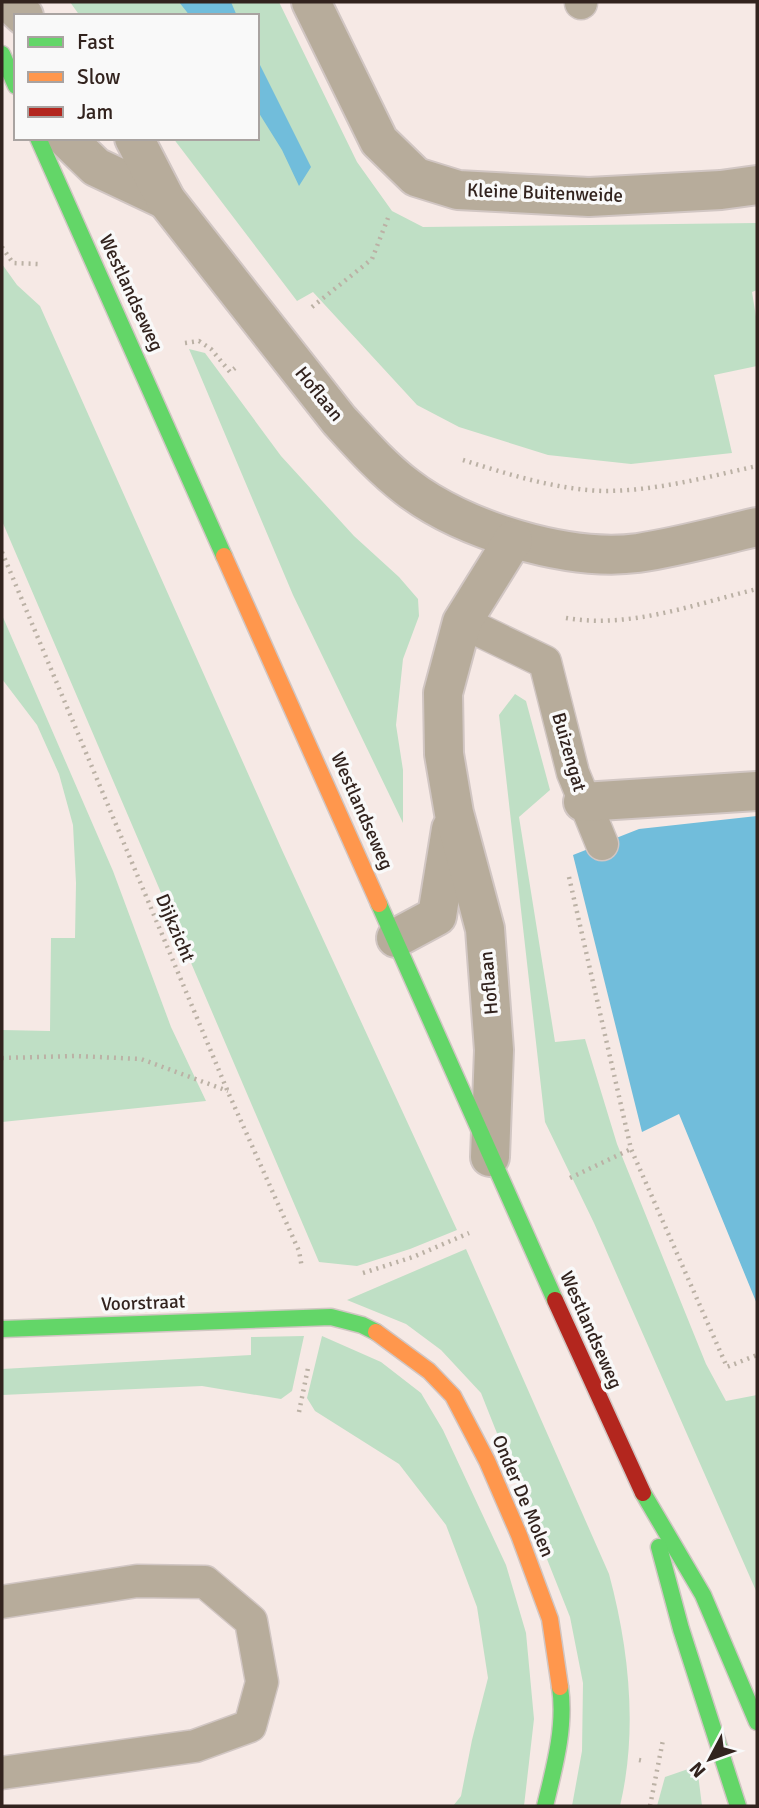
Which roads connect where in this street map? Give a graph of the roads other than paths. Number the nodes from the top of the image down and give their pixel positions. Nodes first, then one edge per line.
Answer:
1 (9, 2) edge
2 (311, 2) edge
3 (22, 14) edge
4 (2, 54) edge
5 (14, 81) edge
6 (39, 140) edge
7 (68, 140) edge
8 (135, 140) edge
9 (757, 185) edge
10 (166, 200) junction
11 (757, 527) edge
12 (513, 540) junction
13 (462, 622) junction
14 (757, 790) edge
15 (583, 802) junction
16 (454, 813) junction
17 (602, 844) dead end
18 (396, 938) junction
19 (490, 1157) junction
20 (285, 1318) joint
21 (2, 1329) edge
22 (646, 1502) junction
23 (2, 1602) edge
24 (757, 1722) edge
25 (2, 1773) edge
26 (545, 1806) edge
27 (737, 1806) edge

1 - 3 street
2 - 9 street, Kleine Buitenweide
4 - 5 main road
6 - 18 main road, Westlandseweg
7 - 10 street, Hoflaan
8 - 10 street, Hoflaan
10 - 12 street, Hoflaan
11 - 12 street, Hoflaan
12 - 13 street, Hoflaan
13 - 15 lane, Buizengat
13 - 16 street, Hoflaan
14 - 15 street, Buizengat
15 - 17 lane
16 - 18 street, Hoflaan
16 - 19 street, Hoflaan
18 - 19 main road, Westlandseweg
19 - 22 main road, Westlandseweg
20 - 21 main road, Voorstraat
20 - 26 main road, Onder De Molen
22 - 24 main road, Westlandseweg
22 - 27 main road, Westlandseweg
23 - 25 lane

